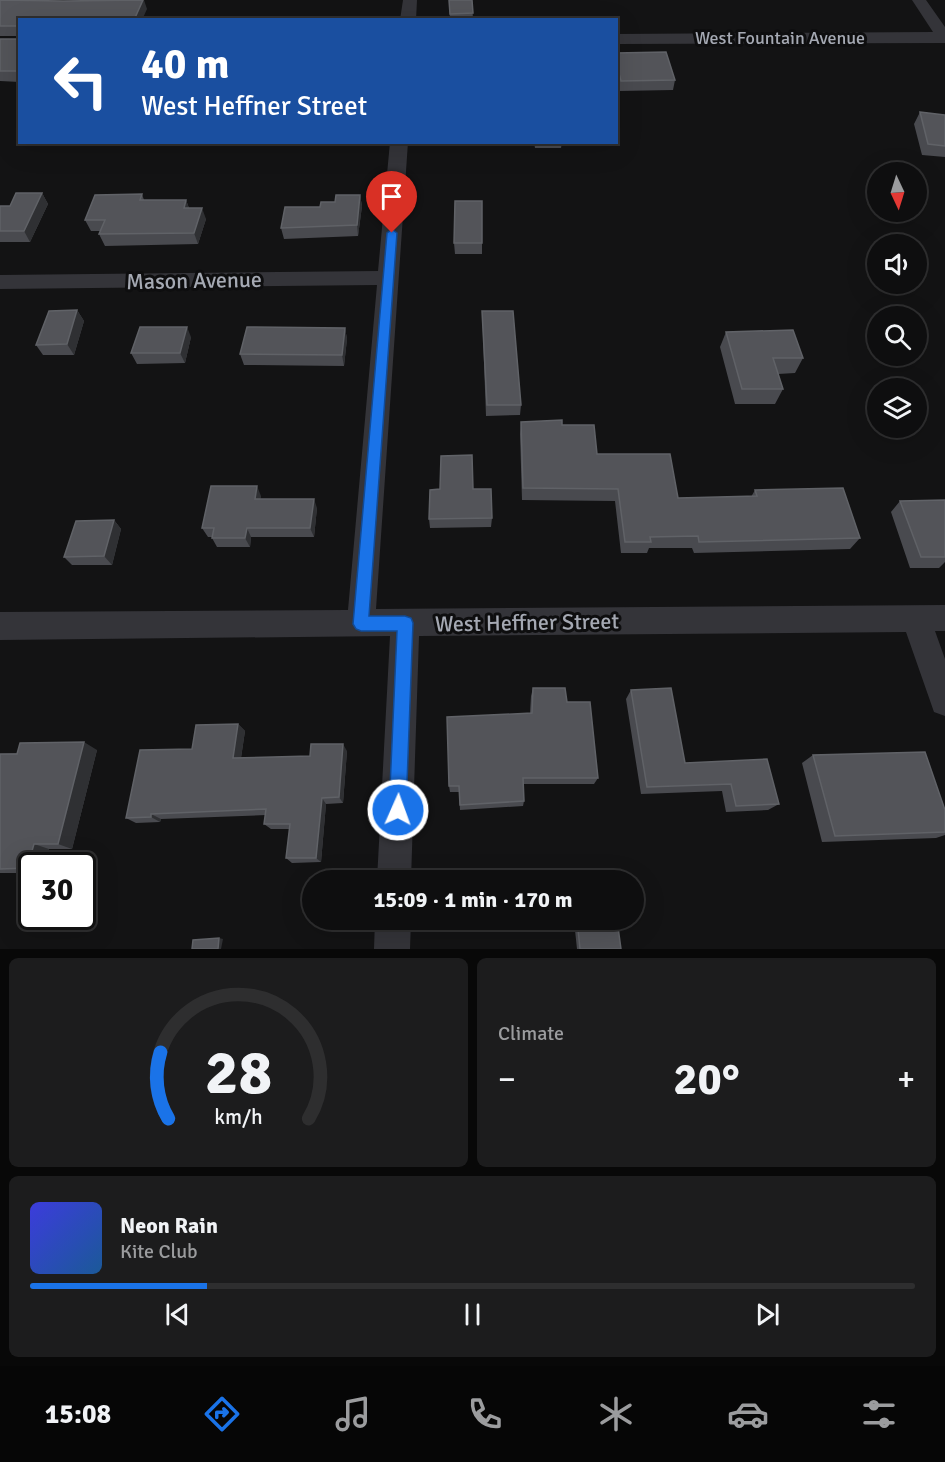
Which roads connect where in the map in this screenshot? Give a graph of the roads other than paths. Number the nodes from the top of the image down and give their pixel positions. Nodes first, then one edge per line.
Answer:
1 (410, 0) edge
2 (919, 0) edge
3 (408, 18) edge
4 (944, 37) edge
5 (618, 39) edge
6 (399, 144) edge
7 (389, 278) junction
8 (0, 282) edge
9 (916, 618) junction
10 (945, 618) edge
11 (405, 623) junction
12 (361, 624) junction
13 (0, 626) edge
14 (945, 701) edge
15 (394, 870) edge
16 (393, 930) edge
17 (392, 949) edge

1 - 3 street
2 - 4 street
4 - 5 street, West Fountain Avenue
6 - 7 street
7 - 8 street, Mason Avenue
7 - 12 street
9 - 10 street, West Heffner Street
9 - 11 street, West Heffner Street
9 - 14 street
11 - 12 street, West Heffner Street
11 - 15 street
12 - 13 street, West Heffner Street
16 - 17 street

